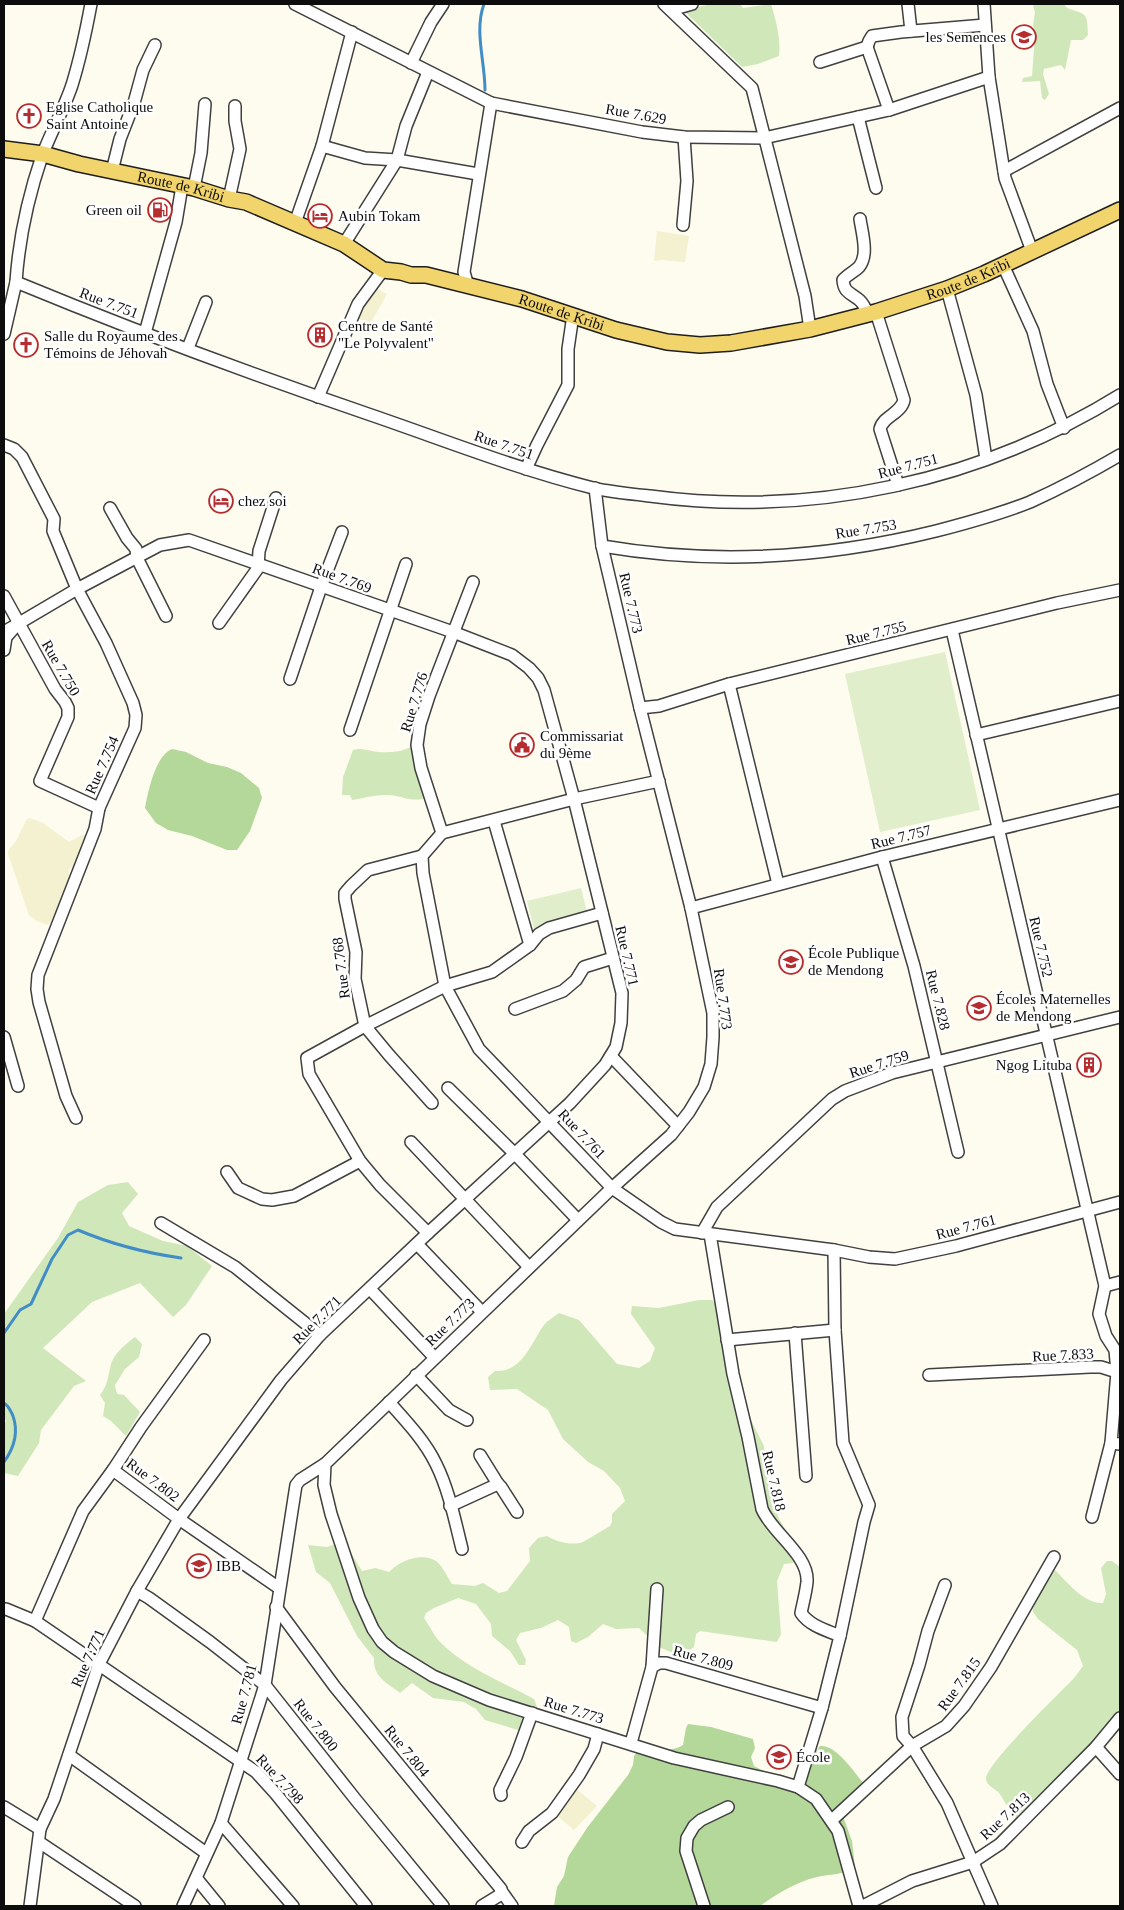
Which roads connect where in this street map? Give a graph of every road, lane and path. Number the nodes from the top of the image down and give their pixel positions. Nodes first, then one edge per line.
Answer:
1 (90, 4) edge
2 (295, 4) edge
3 (443, 4) edge
4 (692, 4) edge
5 (908, 4) edge
6 (984, 4) edge
7 (668, 7) edge
8 (985, 25) junction
9 (911, 31) junction
10 (352, 32) junction
11 (155, 45) dead end
12 (867, 47) junction
13 (820, 62) dead end
14 (411, 63) junction
15 (428, 72) junction
16 (989, 77) junction
17 (491, 102) junction
18 (205, 104) dead end
19 (236, 106) dead end
20 (1120, 108) edge
21 (889, 110) junction
22 (858, 117) junction
23 (684, 137) junction
24 (764, 138) junction
25 (322, 146) junction
26 (4, 149) edge
27 (43, 154) junction
28 (397, 160) junction
29 (112, 171) junction
30 (1004, 171) junction
31 (478, 174) junction
32 (188, 187) junction
33 (876, 188) dead end
34 (229, 199) junction
35 (1120, 210) edge
36 (860, 219) dead end
37 (294, 222) junction
38 (683, 226) dead end
39 (344, 244) junction
40 (1032, 251) junction
41 (1003, 265) junction
42 (383, 270) junction
43 (16, 282) junction
44 (468, 286) junction
45 (947, 288) junction
46 (206, 302) dead end
47 (872, 313) junction
48 (573, 315) junction
49 (810, 329) junction
50 (4, 334) edge
51 (145, 334) junction
52 (188, 348) junction
53 (1120, 395) edge
54 (318, 397) junction
55 (1064, 428) junction
56 (4, 444) edge
57 (1120, 455) edge
58 (986, 459) junction
59 (526, 469) junction
60 (898, 485) junction
61 (595, 488) junction
62 (276, 498) dead end
63 (110, 508) dead end
64 (342, 532) dead end
65 (602, 546) junction
66 (137, 558) junction
67 (257, 563) junction
68 (406, 564) dead end
69 (473, 582) dead end
70 (321, 586) junction
71 (77, 589) junction
72 (1120, 590) edge
73 (4, 596) edge
74 (390, 611) junction
75 (166, 616) dead end
76 (19, 624) junction
77 (219, 624) dead end
78 (952, 630) junction
79 (4, 632) edge
80 (453, 632) junction
81 (4, 650) edge
82 (290, 678) dead end
83 (729, 684) junction
84 (1120, 701) edge
85 (640, 708) junction
86 (350, 730) dead end
87 (976, 735) junction
88 (659, 781) junction
89 (574, 800) junction
90 (1120, 800) edge
91 (99, 808) junction
92 (494, 821) junction
93 (998, 830) junction
94 (442, 833) junction
95 (422, 856) junction
96 (882, 857) junction
97 (778, 884) junction
98 (691, 908) junction
99 (602, 914) junction
100 (530, 945) junction
101 (613, 958) junction
102 (445, 986) junction
103 (515, 1009) dead end
104 (1120, 1017) edge
105 (365, 1026) junction
106 (1046, 1036) junction
107 (4, 1037) edge
108 (611, 1056) junction
109 (938, 1063) junction
110 (18, 1086) dead end
111 (448, 1088) dead end
112 (432, 1103) dead end
113 (76, 1118) dead end
114 (550, 1121) junction
115 (678, 1126) junction
116 (411, 1142) dead end
117 (958, 1152) dead end
118 (515, 1154) junction
119 (360, 1161) junction
120 (227, 1172) dead end
121 (612, 1188) junction
122 (464, 1200) junction
123 (1120, 1202) edge
124 (1087, 1210) junction
125 (578, 1220) junction
126 (161, 1223) dead end
127 (428, 1233) junction
128 (706, 1234) junction
129 (416, 1244) junction
130 (834, 1250) junction
131 (529, 1267) junction
132 (1120, 1282) edge
133 (1104, 1286) junction
134 (370, 1289) junction
135 (482, 1312) junction
136 (835, 1330) junction
137 (795, 1334) junction
138 (320, 1335) junction
139 (204, 1340) dead end
140 (727, 1340) junction
141 (434, 1357) junction
142 (1117, 1372) junction
143 (416, 1375) junction
144 (930, 1376) dead end
145 (389, 1402) junction
146 (467, 1420) dead end
147 (1116, 1444) edge
148 (480, 1455) dead end
149 (324, 1464) junction
150 (113, 1470) junction
151 (806, 1476) dead end
152 (498, 1484) junction
153 (450, 1506) junction
154 (517, 1512) dead end
155 (1092, 1517) dead end
156 (179, 1519) junction
157 (462, 1549) dead end
158 (1054, 1556) dead end
159 (945, 1585) dead end
160 (279, 1588) junction
161 (657, 1589) dead end
162 (138, 1591) junction
163 (276, 1607) junction
164 (6, 1609) dead end
165 (35, 1621) junction
166 (840, 1636) junction
167 (99, 1664) junction
168 (652, 1667) junction
169 (265, 1685) junction
170 (822, 1708) junction
171 (532, 1713) junction
172 (1120, 1718) edge
173 (598, 1734) junction
174 (631, 1743) junction
175 (912, 1746) junction
176 (1096, 1747) junction
177 (69, 1755) junction
178 (241, 1760) junction
179 (1120, 1774) edge
180 (798, 1787) junction
181 (500, 1795) dead end
182 (4, 1807) edge
183 (728, 1807) dead end
184 (832, 1820) junction
185 (221, 1823) junction
186 (40, 1829) junction
187 (39, 1842) junction
188 (522, 1842) dead end
189 (206, 1853) junction
190 (973, 1862) junction
191 (196, 1879) junction
192 (502, 1892) junction
193 (30, 1906) edge
194 (135, 1906) edge
195 (183, 1906) edge
196 (218, 1906) edge
197 (292, 1906) edge
198 (366, 1906) edge
199 (443, 1906) edge
200 (482, 1906) edge
201 (512, 1906) edge
202 (704, 1906) edge
203 (861, 1906) edge
204 (992, 1906) edge

1 - 27 street
2 - 10 street, Rue 7.629
3 - 14 street
4 - 7 street
5 - 9 street
6 - 8 street
7 - 24 street
8 - 9 street
8 - 16 street
9 - 12 street
10 - 14 street, Rue 7.629
10 - 25 street
11 - 29 street
12 - 13 street
12 - 21 street
14 - 15 street, Rue 7.629
15 - 17 street, Rue 7.629
15 - 28 street
16 - 21 street, Rue 7.629
16 - 30 street
17 - 23 street, Rue 7.629
17 - 31 street
18 - 32 street
19 - 34 street
20 - 30 street
21 - 22 street, Rue 7.629
22 - 24 street, Rue 7.629
22 - 33 street
23 - 24 street, Rue 7.629
23 - 38 street
24 - 49 street
25 - 28 street
25 - 37 street
26 - 27 main road, Route de Kribi
27 - 29 main road, Route de Kribi
27 - 43 street
28 - 31 street
28 - 39 street
29 - 32 main road, Route de Kribi
30 - 40 street
31 - 44 street
32 - 34 main road, Route de Kribi
32 - 51 street
34 - 37 main road, Route de Kribi
35 - 40 main road, Route de Kribi
36 - 47 street
37 - 39 main road, Route de Kribi
39 - 42 main road, Route de Kribi
40 - 41 main road, Route de Kribi
41 - 45 main road, Route de Kribi
41 - 55 street
42 - 44 main road, Route de Kribi
42 - 54 street
43 - 50 street
43 - 51 street, Rue 7.751
44 - 48 main road, Route de Kribi
45 - 47 main road, Route de Kribi
45 - 58 street
46 - 52 street
47 - 49 main road, Route de Kribi
47 - 60 street
48 - 49 main road, Route de Kribi
48 - 59 street
51 - 52 street, Rue 7.751
52 - 54 street, Rue 7.751
53 - 55 street, Rue 7.751
54 - 59 street, Rue 7.751
55 - 58 street, Rue 7.751
56 - 71 street, Rue 7.754
57 - 65 street, Rue 7.753
58 - 60 street, Rue 7.751
59 - 61 street, Rue 7.751
60 - 61 street, Rue 7.751
61 - 65 street, Rue 7.773
62 - 67 street
63 - 66 street
64 - 70 street
65 - 85 street, Rue 7.773
66 - 67 street, Rue 7.769
66 - 71 street, Rue 7.769
66 - 75 street
67 - 70 street, Rue 7.769
67 - 77 street
68 - 74 street
69 - 80 street, Rue 7.776
70 - 74 street, Rue 7.769
70 - 82 street
71 - 76 street, Rue 7.769
71 - 91 street, Rue 7.754
72 - 78 street, Rue 7.755
73 - 76 street, Rue 7.750
74 - 80 street, Rue 7.769
74 - 86 street
76 - 79 street, Rue 7.769
76 - 81 street
76 - 91 street, Rue 7.750
78 - 83 street, Rue 7.755
78 - 87 street, Rue 7.752
80 - 89 street, Rue 7.769
80 - 94 street, Rue 7.776
83 - 85 street, Rue 7.755
83 - 97 street
84 - 87 street
85 - 88 street, Rue 7.773
87 - 93 street, Rue 7.752
88 - 89 street
88 - 98 street, Rue 7.773
89 - 92 street
89 - 99 street, Rue 7.771
90 - 93 street, Rue 7.757
91 - 113 street, Rue 7.754
92 - 94 street
92 - 100 street
93 - 96 street, Rue 7.757
93 - 106 street, Rue 7.752
94 - 95 street
95 - 102 street, Rue 7.761
95 - 105 street, Rue 7.768
96 - 97 street, Rue 7.757
96 - 109 street, Rue 7.828
97 - 98 street, Rue 7.757
98 - 115 street, Rue 7.773
99 - 100 street
99 - 101 street, Rue 7.771
100 - 102 street
101 - 103 street
101 - 108 street, Rue 7.771
102 - 105 street
102 - 114 street, Rue 7.761
104 - 106 street, Rue 7.759
105 - 112 street, Rue 7.768
105 - 119 street
106 - 109 street, Rue 7.759
106 - 124 street, Rue 7.752
107 - 110 street
108 - 114 street, Rue 7.771
108 - 115 street
109 - 117 street, Rue 7.828
109 - 128 street, Rue 7.759
111 - 118 street
114 - 118 street, Rue 7.771
114 - 121 street, Rue 7.761
115 - 121 street, Rue 7.773
116 - 122 street
118 - 122 street, Rue 7.771
118 - 125 street
119 - 120 street
119 - 127 street
121 - 125 street, Rue 7.773
121 - 128 street, Rue 7.761
122 - 127 street, Rue 7.771
122 - 131 street
123 - 124 street, Rue 7.761
124 - 130 street, Rue 7.761
124 - 133 street, Rue 7.752
125 - 131 street, Rue 7.773
126 - 138 street
127 - 129 street, Rue 7.771
128 - 130 street, Rue 7.761
128 - 140 street, Rue 7.818
129 - 134 street, Rue 7.771
129 - 135 street
130 - 136 street
131 - 135 street, Rue 7.773
132 - 133 street
133 - 142 street
134 - 138 street, Rue 7.771
134 - 141 street
135 - 141 street, Rue 7.773
136 - 137 street
136 - 166 street
137 - 140 street
137 - 151 street
138 - 156 street, Rue 7.771
139 - 150 street, Rue 7.802
140 - 166 street, Rue 7.818
141 - 143 street, Rue 7.773
142 - 144 street, Rue 7.833
142 - 147 street
143 - 145 street, Rue 7.773
143 - 146 street
145 - 149 street, Rue 7.773
145 - 153 street
147 - 155 street
148 - 152 street
149 - 160 street, Rue 7.781
149 - 171 street, Rue 7.773
150 - 156 street, Rue 7.802
150 - 165 street
152 - 153 street
152 - 154 street
153 - 157 street
156 - 160 street, Rue 7.802
156 - 162 street, Rue 7.771
158 - 175 street, Rue 7.815
159 - 175 street
160 - 163 street, Rue 7.781
161 - 168 street
162 - 167 street, Rue 7.771
162 - 169 street, Rue 7.800
163 - 169 street, Rue 7.781
163 - 192 street, Rue 7.804
164 - 165 street, Rue 7.798
165 - 167 street, Rue 7.798
166 - 170 street
167 - 177 street, Rue 7.771
167 - 178 street, Rue 7.798
168 - 170 street, Rue 7.809
168 - 174 street, Rue 7.809
169 - 178 street, Rue 7.781
169 - 199 street, Rue 7.800
170 - 180 street
171 - 173 street, Rue 7.773
171 - 181 street
172 - 176 street, Rue 7.813
173 - 174 street, Rue 7.773
173 - 188 street
174 - 180 street, Rue 7.773
175 - 184 street, Rue 7.815
175 - 190 street
176 - 179 street
176 - 190 street, Rue 7.813
177 - 186 street, Rue 7.771
177 - 189 street
178 - 185 street, Rue 7.781
178 - 198 street, Rue 7.798
180 - 184 street, Rue 7.773
182 - 186 street
183 - 202 street
184 - 203 street, Rue 7.773
185 - 189 street, Rue 7.781
185 - 197 street
186 - 187 street, Rue 7.771
187 - 193 street, Rue 7.771
187 - 194 street
189 - 191 street, Rue 7.781
190 - 203 street, Rue 7.813
190 - 204 street
191 - 195 street, Rue 7.781
191 - 196 street
192 - 200 street
192 - 201 street, Rue 7.804

